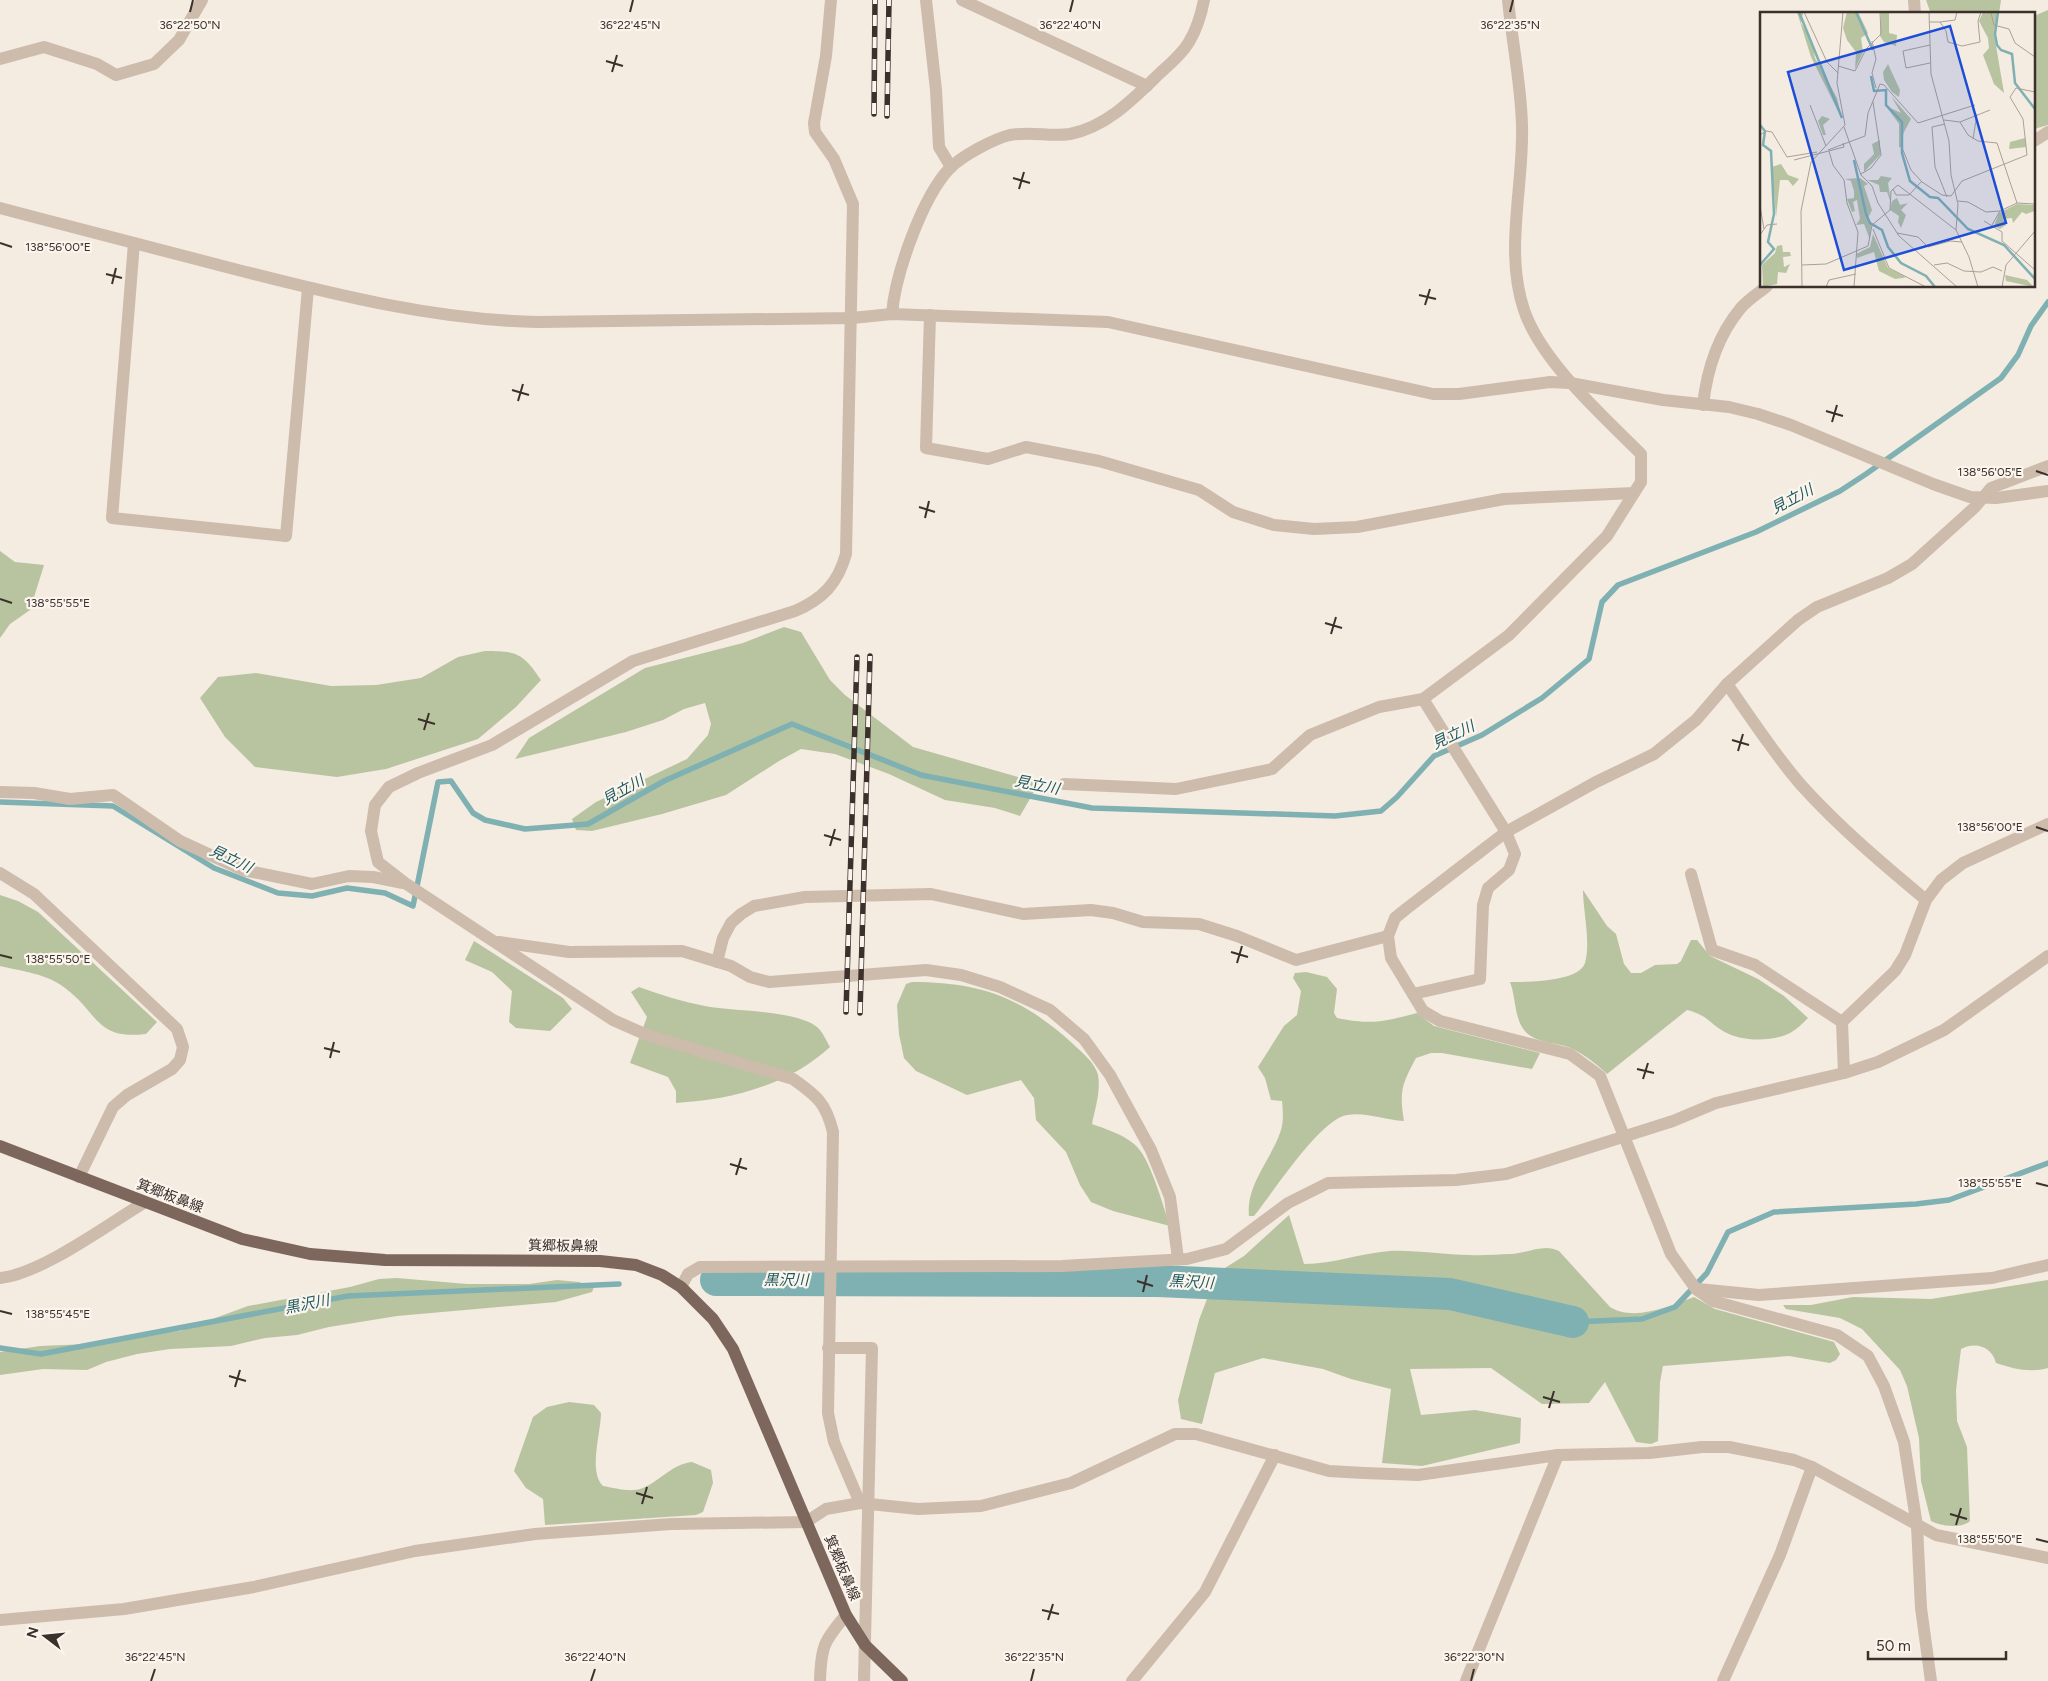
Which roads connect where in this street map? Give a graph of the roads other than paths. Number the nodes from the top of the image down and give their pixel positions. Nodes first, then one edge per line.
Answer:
1 (202, 0) edge
2 (831, 0) edge
3 (926, 0) edge
4 (962, 0) edge
5 (1204, 0) edge
6 (1508, 0) edge
7 (0, 59) edge
8 (1147, 86) junction
9 (2048, 132) edge
10 (2036, 140) edge
11 (951, 167) junction
12 (0, 208) edge
13 (134, 243) junction
14 (308, 288) junction
15 (1765, 288) edge
16 (892, 314) junction
17 (930, 315) junction
18 (852, 318) junction
19 (1570, 383) junction
20 (1703, 405) junction
21 (2048, 466) edge
22 (2048, 491) edge
23 (1634, 493) junction
24 (1981, 498) junction
25 (1727, 684) junction
26 (1423, 699) junction
27 (1064, 784) dead end
28 (0, 792) edge
29 (2048, 824) edge
30 (1506, 832) junction
31 (0, 873) edge
32 (1691, 874) dead end
33 (405, 883) junction
34 (1926, 900) junction
35 (1388, 936) junction
36 (493, 941) junction
37 (2048, 956) edge
38 (717, 962) junction
39 (1413, 994) junction
40 (1842, 1022) junction
41 (1844, 1073) junction
42 (1623, 1138) junction
43 (0, 1146) edge
44 (79, 1177) junction
45 (145, 1202) junction
46 (1178, 1259) junction
47 (830, 1266) junction
48 (2048, 1266) edge
49 (0, 1278) edge
50 (681, 1287) junction
51 (1696, 1288) junction
52 (828, 1348) junction
53 (1275, 1455) junction
54 (1558, 1455) junction
55 (1812, 1468) junction
56 (864, 1503) junction
57 (806, 1522) junction
58 (1917, 1526) junction
59 (2048, 1558) edge
60 (846, 1615) junction
61 (0, 1620) edge
62 (865, 1645) junction
63 (820, 1681) edge
64 (864, 1681) edge
65 (902, 1681) edge
66 (1132, 1681) edge
67 (1466, 1681) edge
68 (1723, 1681) edge
69 (1931, 1681) edge

1 - 7 street
2 - 18 street
3 - 11 street
4 - 8 street
5 - 8 street
6 - 19 street
8 - 11 street
9 - 10 street
11 - 16 street
12 - 13 street
13 - 14 street
13 - 14 street
14 - 18 street
15 - 20 street
16 - 17 street
16 - 18 street
17 - 19 street
17 - 23 street
18 - 33 street
19 - 20 street
19 - 23 street
20 - 24 street
21 - 24 street
22 - 24 street
23 - 26 street
24 - 25 street
25 - 30 street
25 - 34 street
26 - 27 street
26 - 30 street
28 - 33 street
29 - 34 street
30 - 35 street
30 - 39 street
31 - 44 street
32 - 40 street
33 - 36 street
34 - 40 street
35 - 38 street
35 - 39 street
36 - 38 street
36 - 47 street
37 - 41 street
38 - 46 street
39 - 42 street
40 - 41 street
41 - 42 street
42 - 46 street
42 - 51 street
43 - 44 main road, 箕郷板鼻線
44 - 45 main road, 箕郷板鼻線
45 - 49 street
45 - 50 main road, 箕郷板鼻線
46 - 47 street
47 - 50 street
47 - 52 street
48 - 51 street
50 - 57 main road, 箕郷板鼻線
51 - 58 street
52 - 56 street
52 - 56 street
53 - 54 street
53 - 56 street
53 - 66 street
54 - 55 street
54 - 67 street
55 - 58 street
55 - 68 street
56 - 57 street
56 - 62 street
57 - 60 main road, 箕郷板鼻線
57 - 61 street
58 - 59 street
58 - 69 street
60 - 62 main road, 箕郷板鼻線
60 - 63 street
62 - 64 street
62 - 65 main road, 箕郷板鼻線

